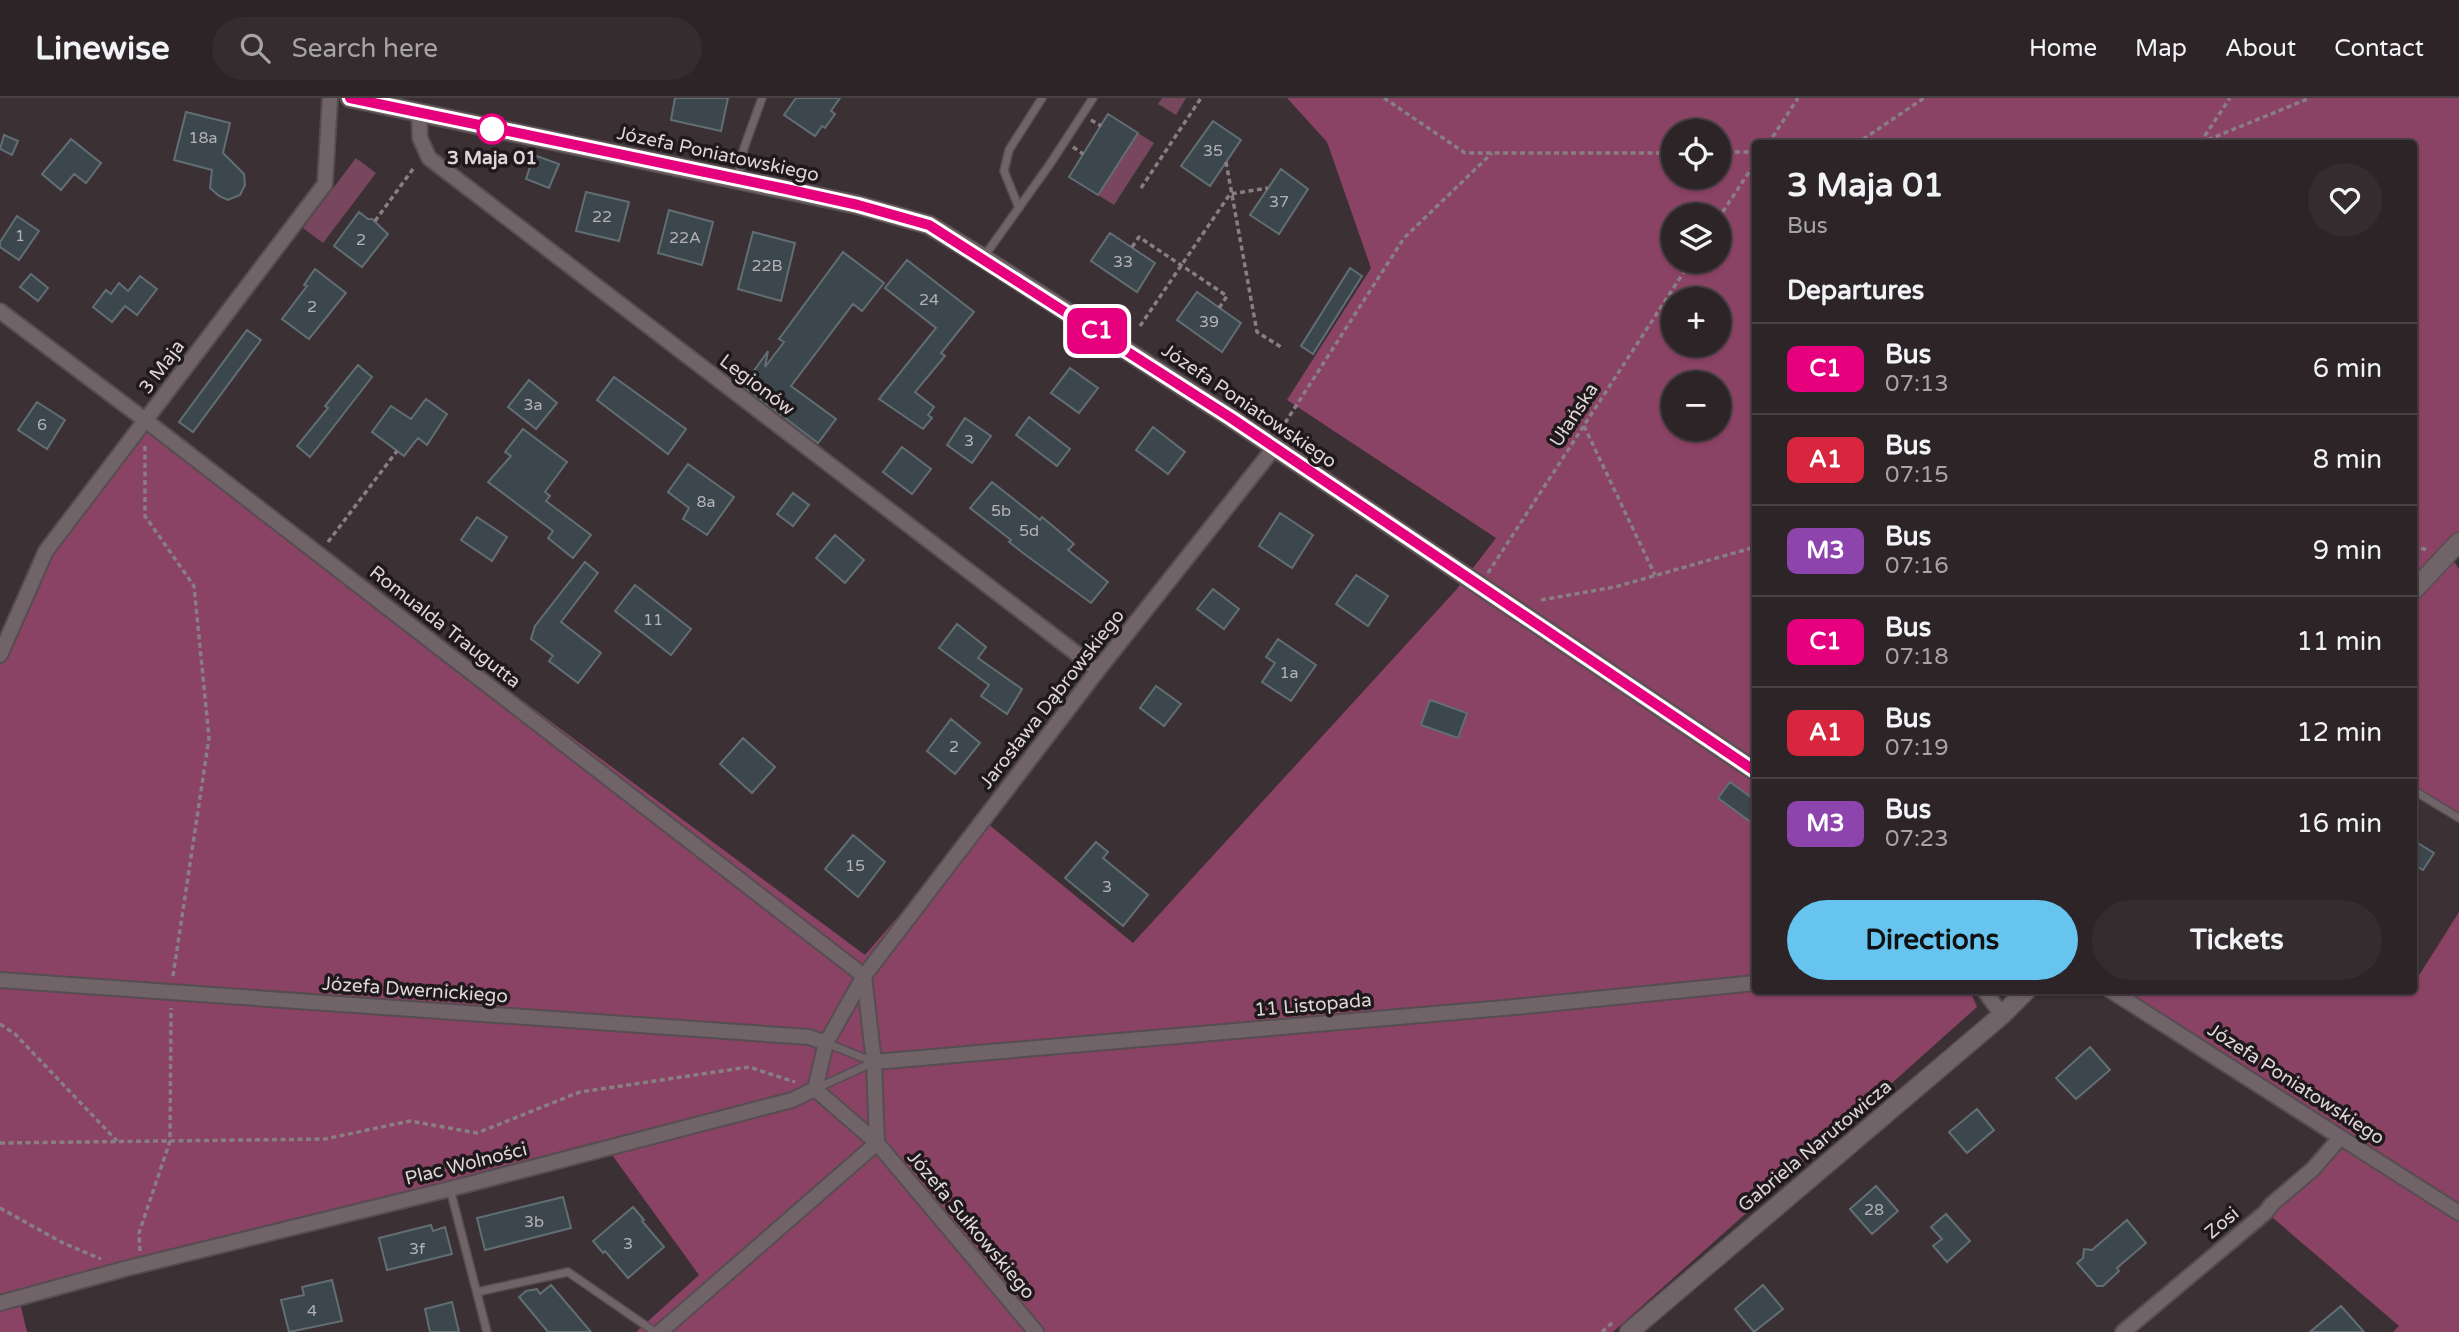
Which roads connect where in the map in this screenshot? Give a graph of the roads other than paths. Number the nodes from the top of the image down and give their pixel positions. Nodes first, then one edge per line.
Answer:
1 (330, 98) edge
2 (350, 98) edge
3 (762, 98) edge
4 (1042, 98) edge
5 (1093, 98) edge
6 (419, 113) junction
7 (738, 178) junction
8 (1019, 208) junction
9 (983, 258) junction
10 (0, 311) edge
11 (145, 420) junction
12 (1274, 448) junction
13 (2459, 542) edge
14 (2417, 587) edge
15 (0, 655) edge
16 (1098, 670) junction
17 (1752, 769) edge
18 (2417, 792) edge
19 (2459, 818) edge
20 (864, 976) junction
21 (0, 981) edge
22 (1752, 983) edge
23 (1987, 994) edge
24 (2022, 994) edge
25 (2116, 994) edge
26 (2001, 1015) junction
27 (826, 1043) junction
28 (874, 1062) junction
29 (815, 1089) junction
30 (2340, 1138) junction
31 (877, 1143) junction
32 (450, 1189) junction
33 (2459, 1213) edge
34 (477, 1292) junction
35 (0, 1303) edge
36 (488, 1332) edge
37 (658, 1332) edge
38 (1036, 1332) edge
39 (1629, 1332) edge
40 (2123, 1332) edge

1 - 11 street, 3 Maja
2 - 6 street, Józefa Poniatowskiego
3 - 7 lane
4 - 8 lane
5 - 8 lane
6 - 7 street, Józefa Poniatowskiego
6 - 16 street, Legionów
7 - 9 street, Józefa Poniatowskiego
8 - 9 lane
9 - 12 street, Józefa Poniatowskiego
10 - 11 street, Romualda Traugutta
11 - 15 street, 3 Maja
11 - 20 street, Romualda Traugutta
12 - 16 street, Jarosława Dąbrowskiego
12 - 17 street, Józefa Poniatowskiego
13 - 14 street
16 - 20 street, Jarosława Dąbrowskiego
18 - 19 lane
20 - 27 street, Jarosława Dąbrowskiego
20 - 28 street
21 - 27 street, Józefa Dwernickiego
22 - 28 street, 11 Listopada
23 - 26 street
24 - 26 street, Gabriela Narutowicza
25 - 30 street, Józefa Poniatowskiego
26 - 39 street, Gabriela Narutowicza
27 - 28 lane
27 - 29 street
28 - 29 lane
28 - 31 street
29 - 31 street, Józefa Sułkowskiego
29 - 32 street, Plac Wolności
30 - 33 street, Józefa Poniatowskiego
30 - 40 street, Zosi
31 - 37 street
31 - 38 street, Józefa Sułkowskiego
32 - 34 lane
32 - 35 street, Plac Wolności
34 - 36 lane
34 - 37 lane

